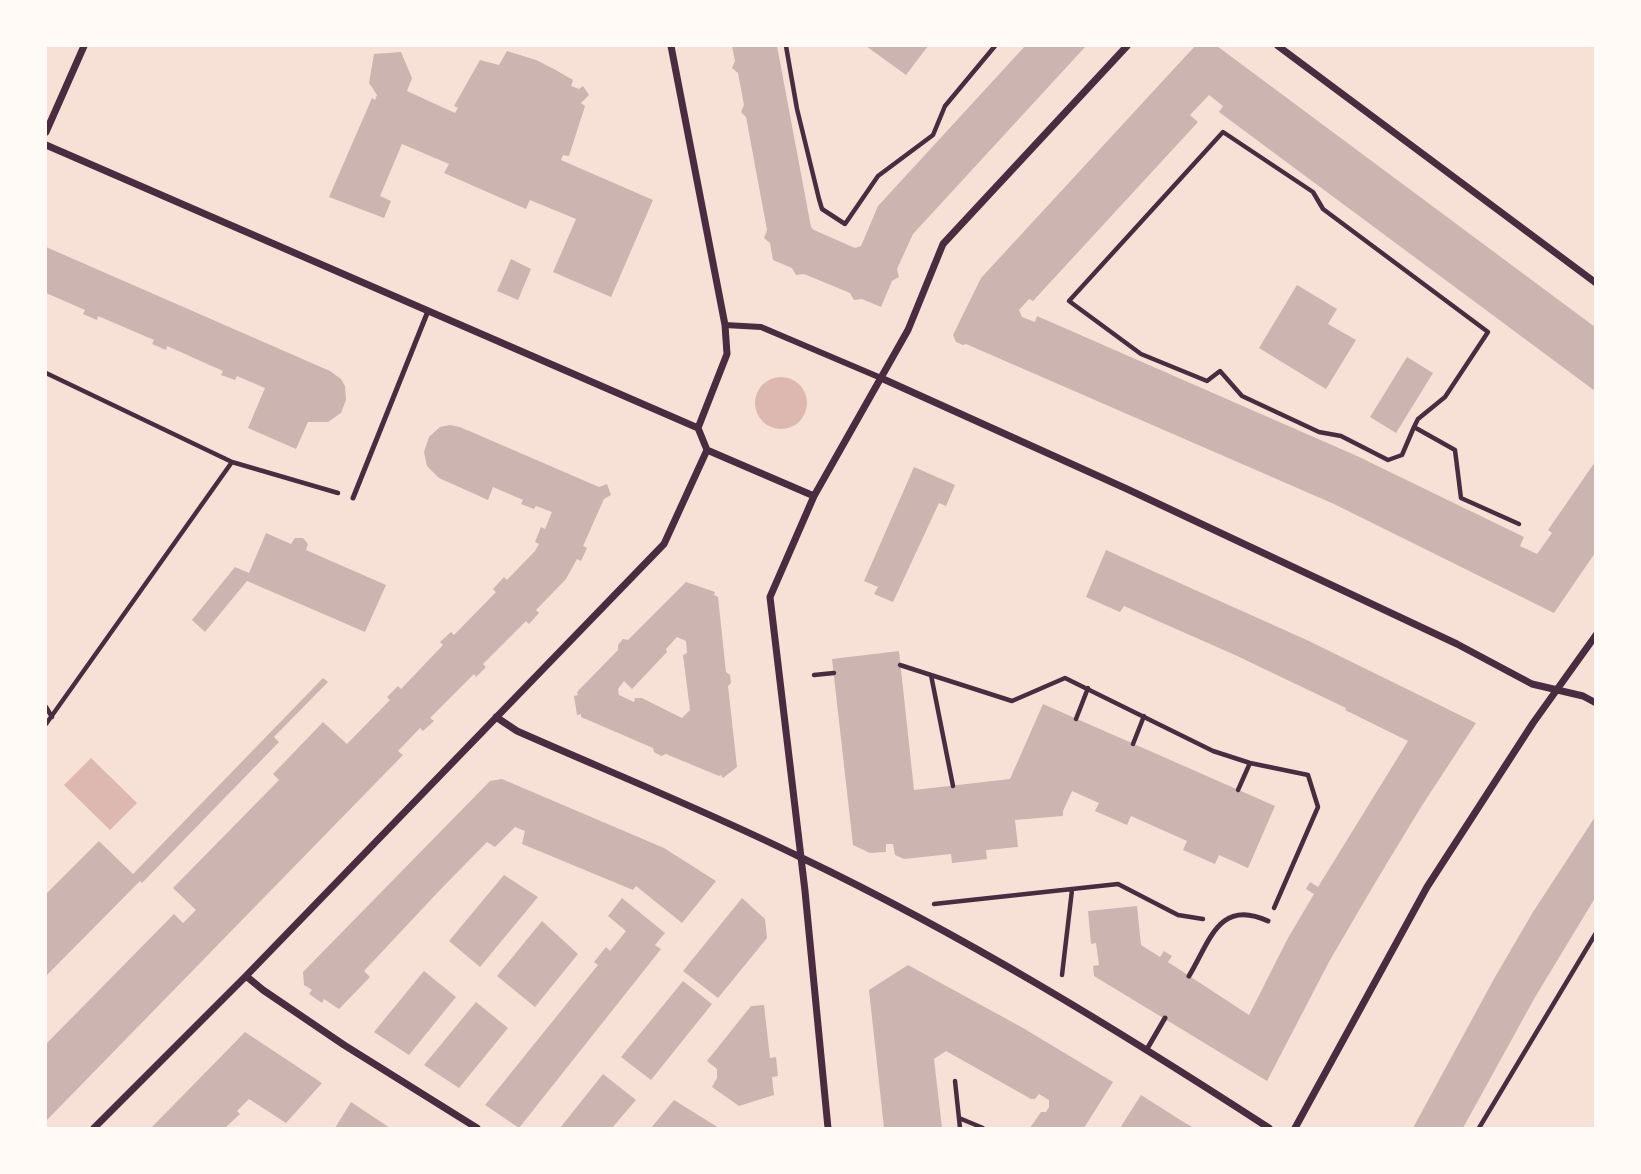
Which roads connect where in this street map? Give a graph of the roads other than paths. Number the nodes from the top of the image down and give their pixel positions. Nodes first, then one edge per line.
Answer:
1 (84, 46) edge
2 (671, 46) edge
3 (1127, 46) edge
4 (1278, 46) edge
5 (46, 132) edge
6 (46, 145) edge
7 (1595, 283) edge
8 (428, 311) junction
9 (725, 325) junction
10 (881, 379) junction
11 (698, 428) junction
12 (707, 450) junction
13 (814, 496) junction
14 (353, 498) road end
15 (1595, 635) edge
16 (1558, 690) junction
17 (1595, 703) edge
18 (496, 717) junction
19 (800, 856) junction
20 (1268, 921) road end
21 (246, 976) junction
22 (1189, 976) dead end
23 (1165, 1018) dead end
24 (1147, 1049) junction
25 (94, 1129) edge
26 (477, 1129) edge
27 (828, 1129) edge
28 (1269, 1129) edge
29 (1294, 1129) edge

1 - 5 street
2 - 9 street
3 - 10 street
4 - 7 street
6 - 8 street
8 - 11 street
8 - 14 lane
9 - 10 street
9 - 11 street
10 - 13 street
10 - 16 street
11 - 12 street
12 - 13 street
12 - 18 street
13 - 19 street
15 - 16 street
16 - 17 street
16 - 29 street
18 - 19 street
18 - 21 street
19 - 24 street
19 - 27 street
20 - 22 lane
21 - 25 street
21 - 26 street
23 - 24 lane
24 - 28 street

